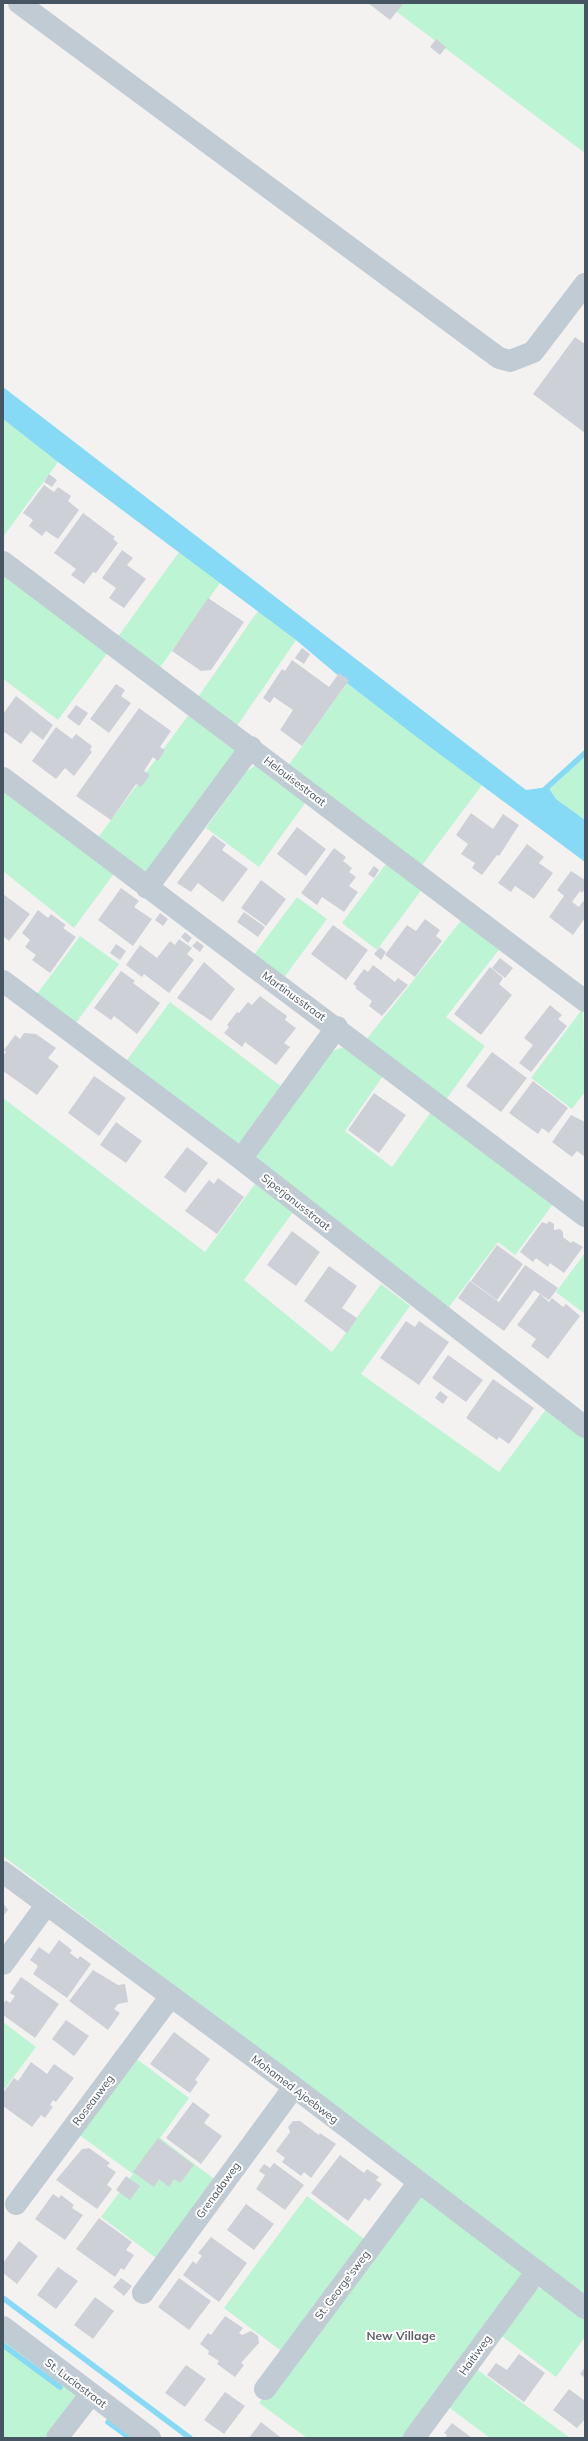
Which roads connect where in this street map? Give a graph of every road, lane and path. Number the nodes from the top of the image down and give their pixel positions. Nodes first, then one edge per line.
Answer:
1 (19, 3) edge
2 (585, 284) edge
3 (3, 562) edge
4 (251, 747) junction
5 (3, 778) edge
6 (147, 888) junction
7 (3, 981) edge
8 (585, 1001) edge
9 (337, 1027) junction
10 (241, 1159) junction
11 (585, 1216) edge
12 (585, 1427) edge
13 (3, 1872) edge
14 (47, 1904) junction
15 (3, 1964) edge
16 (171, 1996) junction
17 (294, 2087) junction
18 (419, 2182) junction
19 (16, 2204) dead end
20 (537, 2271) junction
21 (142, 2293) dead end
22 (585, 2308) edge
23 (3, 2327) edge
24 (265, 2389) dead end
25 (91, 2394) junction
26 (57, 2438) edge
27 (150, 2438) edge
28 (414, 2438) edge

1 - 2 street
3 - 4 street, Helouisestraat
4 - 6 street
4 - 8 street, Helouisestraat
5 - 6 street, Martinusstraat
6 - 9 street, Martinusstraat
7 - 10 street, Siperjanusstraat
9 - 10 street
9 - 11 street, Martinusstraat
10 - 12 street, Siperjanusstraat
13 - 14 street, Mohamed Ajoebweg
14 - 15 street
14 - 16 street, Mohamed Ajoebweg
16 - 17 street, Mohamed Ajoebweg
16 - 19 street, Roseauweg
17 - 18 street, Mohamed Ajoebweg
17 - 21 street, Grenadaweg
18 - 20 street, Mohamed Ajoebweg
18 - 24 street, St. George'sweg
20 - 22 street, Mohamed Ajoebweg
20 - 28 street, Haitiweg
23 - 25 street, St. Luciastraat
25 - 26 street
25 - 27 street, St. Luciastraat

